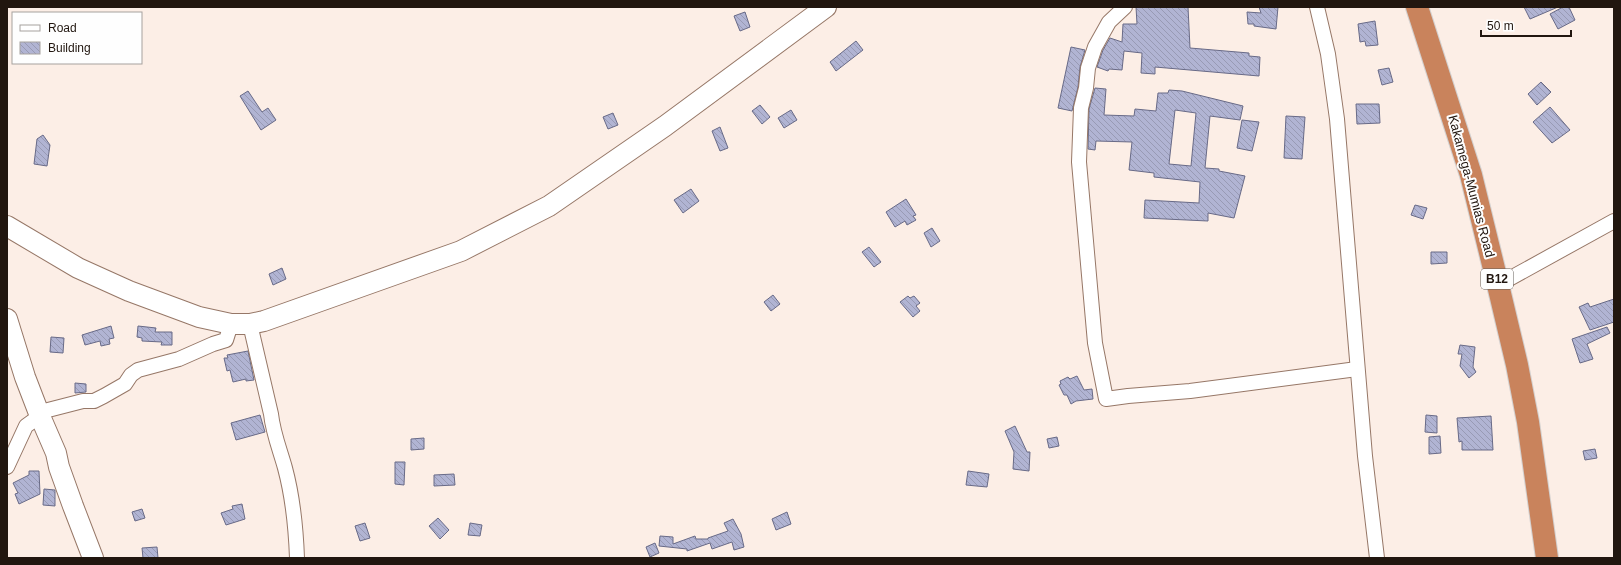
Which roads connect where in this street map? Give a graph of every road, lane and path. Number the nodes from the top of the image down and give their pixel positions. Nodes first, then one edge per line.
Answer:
1 (826, 7) edge
2 (1125, 7) edge
3 (1316, 7) edge
4 (1417, 7) edge
5 (1614, 221) edge
6 (7, 226) edge
7 (1498, 285) junction
8 (7, 319) edge
9 (231, 324) junction
10 (250, 324) junction
11 (1357, 369) junction
12 (40, 416) junction
13 (7, 467) edge
14 (93, 558) edge
15 (297, 558) edge
16 (1377, 558) edge
17 (1547, 558) edge

1 - 10 street
2 - 11 street
3 - 11 street
4 - 7 highway, Kakamega-Mumias Road / B12
5 - 7 street
6 - 9 street
7 - 17 highway, Kakamega-Mumias Road / B12
8 - 12 street
9 - 10 street
9 - 12 street
10 - 15 street
11 - 16 street
12 - 13 street
12 - 14 street

